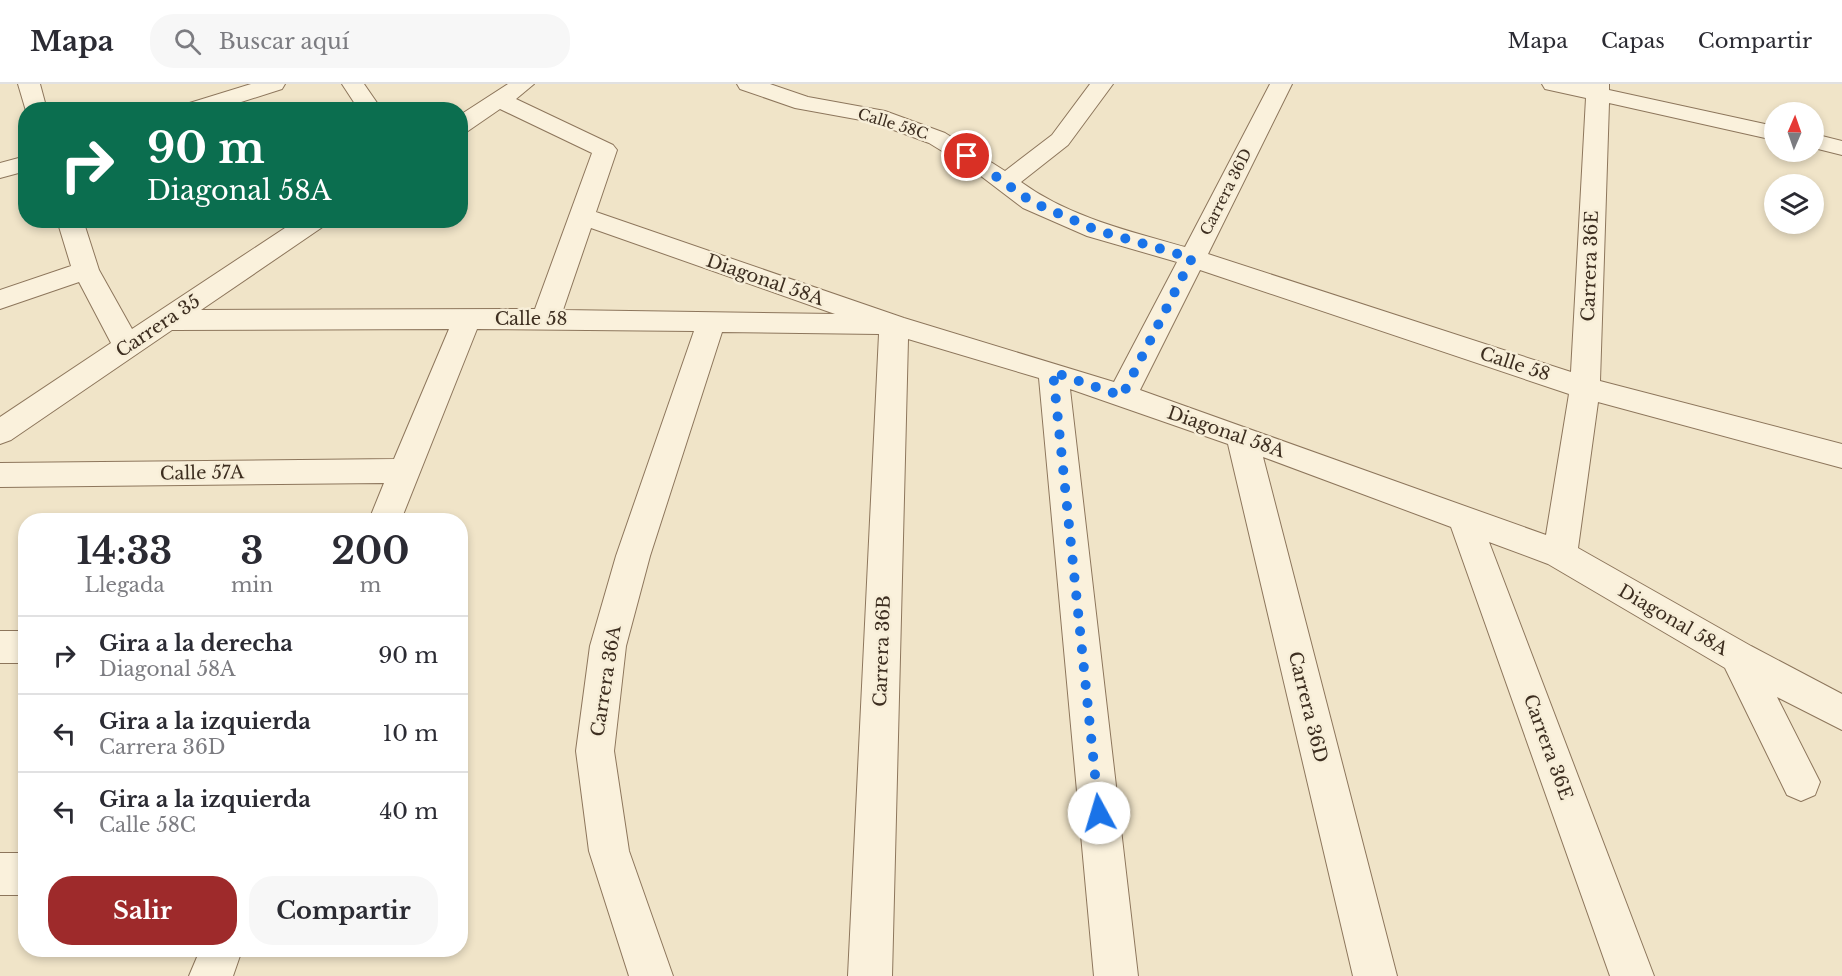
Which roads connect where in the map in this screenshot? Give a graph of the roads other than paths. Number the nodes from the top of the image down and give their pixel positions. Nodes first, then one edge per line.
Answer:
1 (29, 84) edge
2 (192, 84) edge
3 (274, 84) edge
4 (352, 84) edge
5 (523, 84) edge
6 (748, 84) edge
7 (1102, 84) edge
8 (1281, 84) edge
9 (1553, 84) edge
10 (1597, 88) edge
11 (501, 100) junction
12 (34, 102) edge
13 (198, 102) edge
14 (218, 102) edge
15 (365, 102) edge
16 (468, 121) edge
17 (1764, 130) edge
18 (1824, 144) edge
19 (1842, 148) edge
20 (18, 165) edge
21 (0, 171) edge
22 (1006, 182) junction
23 (583, 216) junction
24 (73, 228) edge
25 (274, 232) edge
26 (1192, 258) junction
27 (86, 270) junction
28 (0, 300) edge
29 (467, 319) junction
30 (546, 319) junction
31 (168, 320) junction
32 (711, 322) junction
33 (894, 325) junction
34 (128, 347) junction
35 (1053, 372) junction
36 (1585, 388) junction
37 (1122, 396) junction
38 (0, 432) edge
39 (1242, 437) junction
40 (1842, 456) edge
41 (404, 471) junction
42 (0, 475) edge
43 (388, 513) edge
44 (1464, 518) junction
45 (1560, 554) junction
46 (0, 647) edge
47 (18, 647) edge
48 (1738, 657) junction
49 (1842, 713) edge
50 (1801, 782) dead end
51 (0, 874) edge
52 (18, 874) edge
53 (218, 957) edge
54 (211, 976) edge
55 (651, 976) edge
56 (870, 976) edge
57 (1116, 976) edge
58 (1375, 976) edge
59 (1632, 976) edge

1 - 12 street
2 - 13 street
3 - 14 street
4 - 15 street
5 - 11 street
6 - 22 street, Calle 58C
7 - 22 street
8 - 26 street, Carrera 36D
9 - 10 street
10 - 17 street
10 - 36 street, Carrera 36E
11 - 16 street
11 - 23 street
18 - 19 street
20 - 21 street
22 - 26 street, Calle 58C
23 - 30 street
23 - 33 street, Diagonal 58A
24 - 27 street
25 - 31 street, Carrera 35
26 - 36 street, Calle 58
26 - 37 street, Carrera 36D
27 - 28 street
27 - 34 street
29 - 30 street, Calle 58
29 - 31 street, Calle 58
29 - 41 street
30 - 32 street, Calle 58
31 - 34 street, Carrera 35
32 - 33 street, Calle 58
32 - 55 street, Carrera 36A
33 - 35 street, Diagonal 58A
33 - 56 street, Carrera 36B
34 - 38 street, Carrera 35
35 - 37 street, Diagonal 58A
35 - 57 street
36 - 40 street, Calle 58
36 - 45 street, Carrera 36E
37 - 39 street, Diagonal 58A
39 - 44 street, Diagonal 58A
39 - 58 street, Carrera 36D
41 - 42 street, Calle 57A
41 - 43 street
44 - 45 street, Diagonal 58A
44 - 59 street, Carrera 36E
45 - 48 street, Diagonal 58A
46 - 47 street
48 - 49 street, Diagonal 58A
48 - 50 street
51 - 52 street
53 - 54 street

